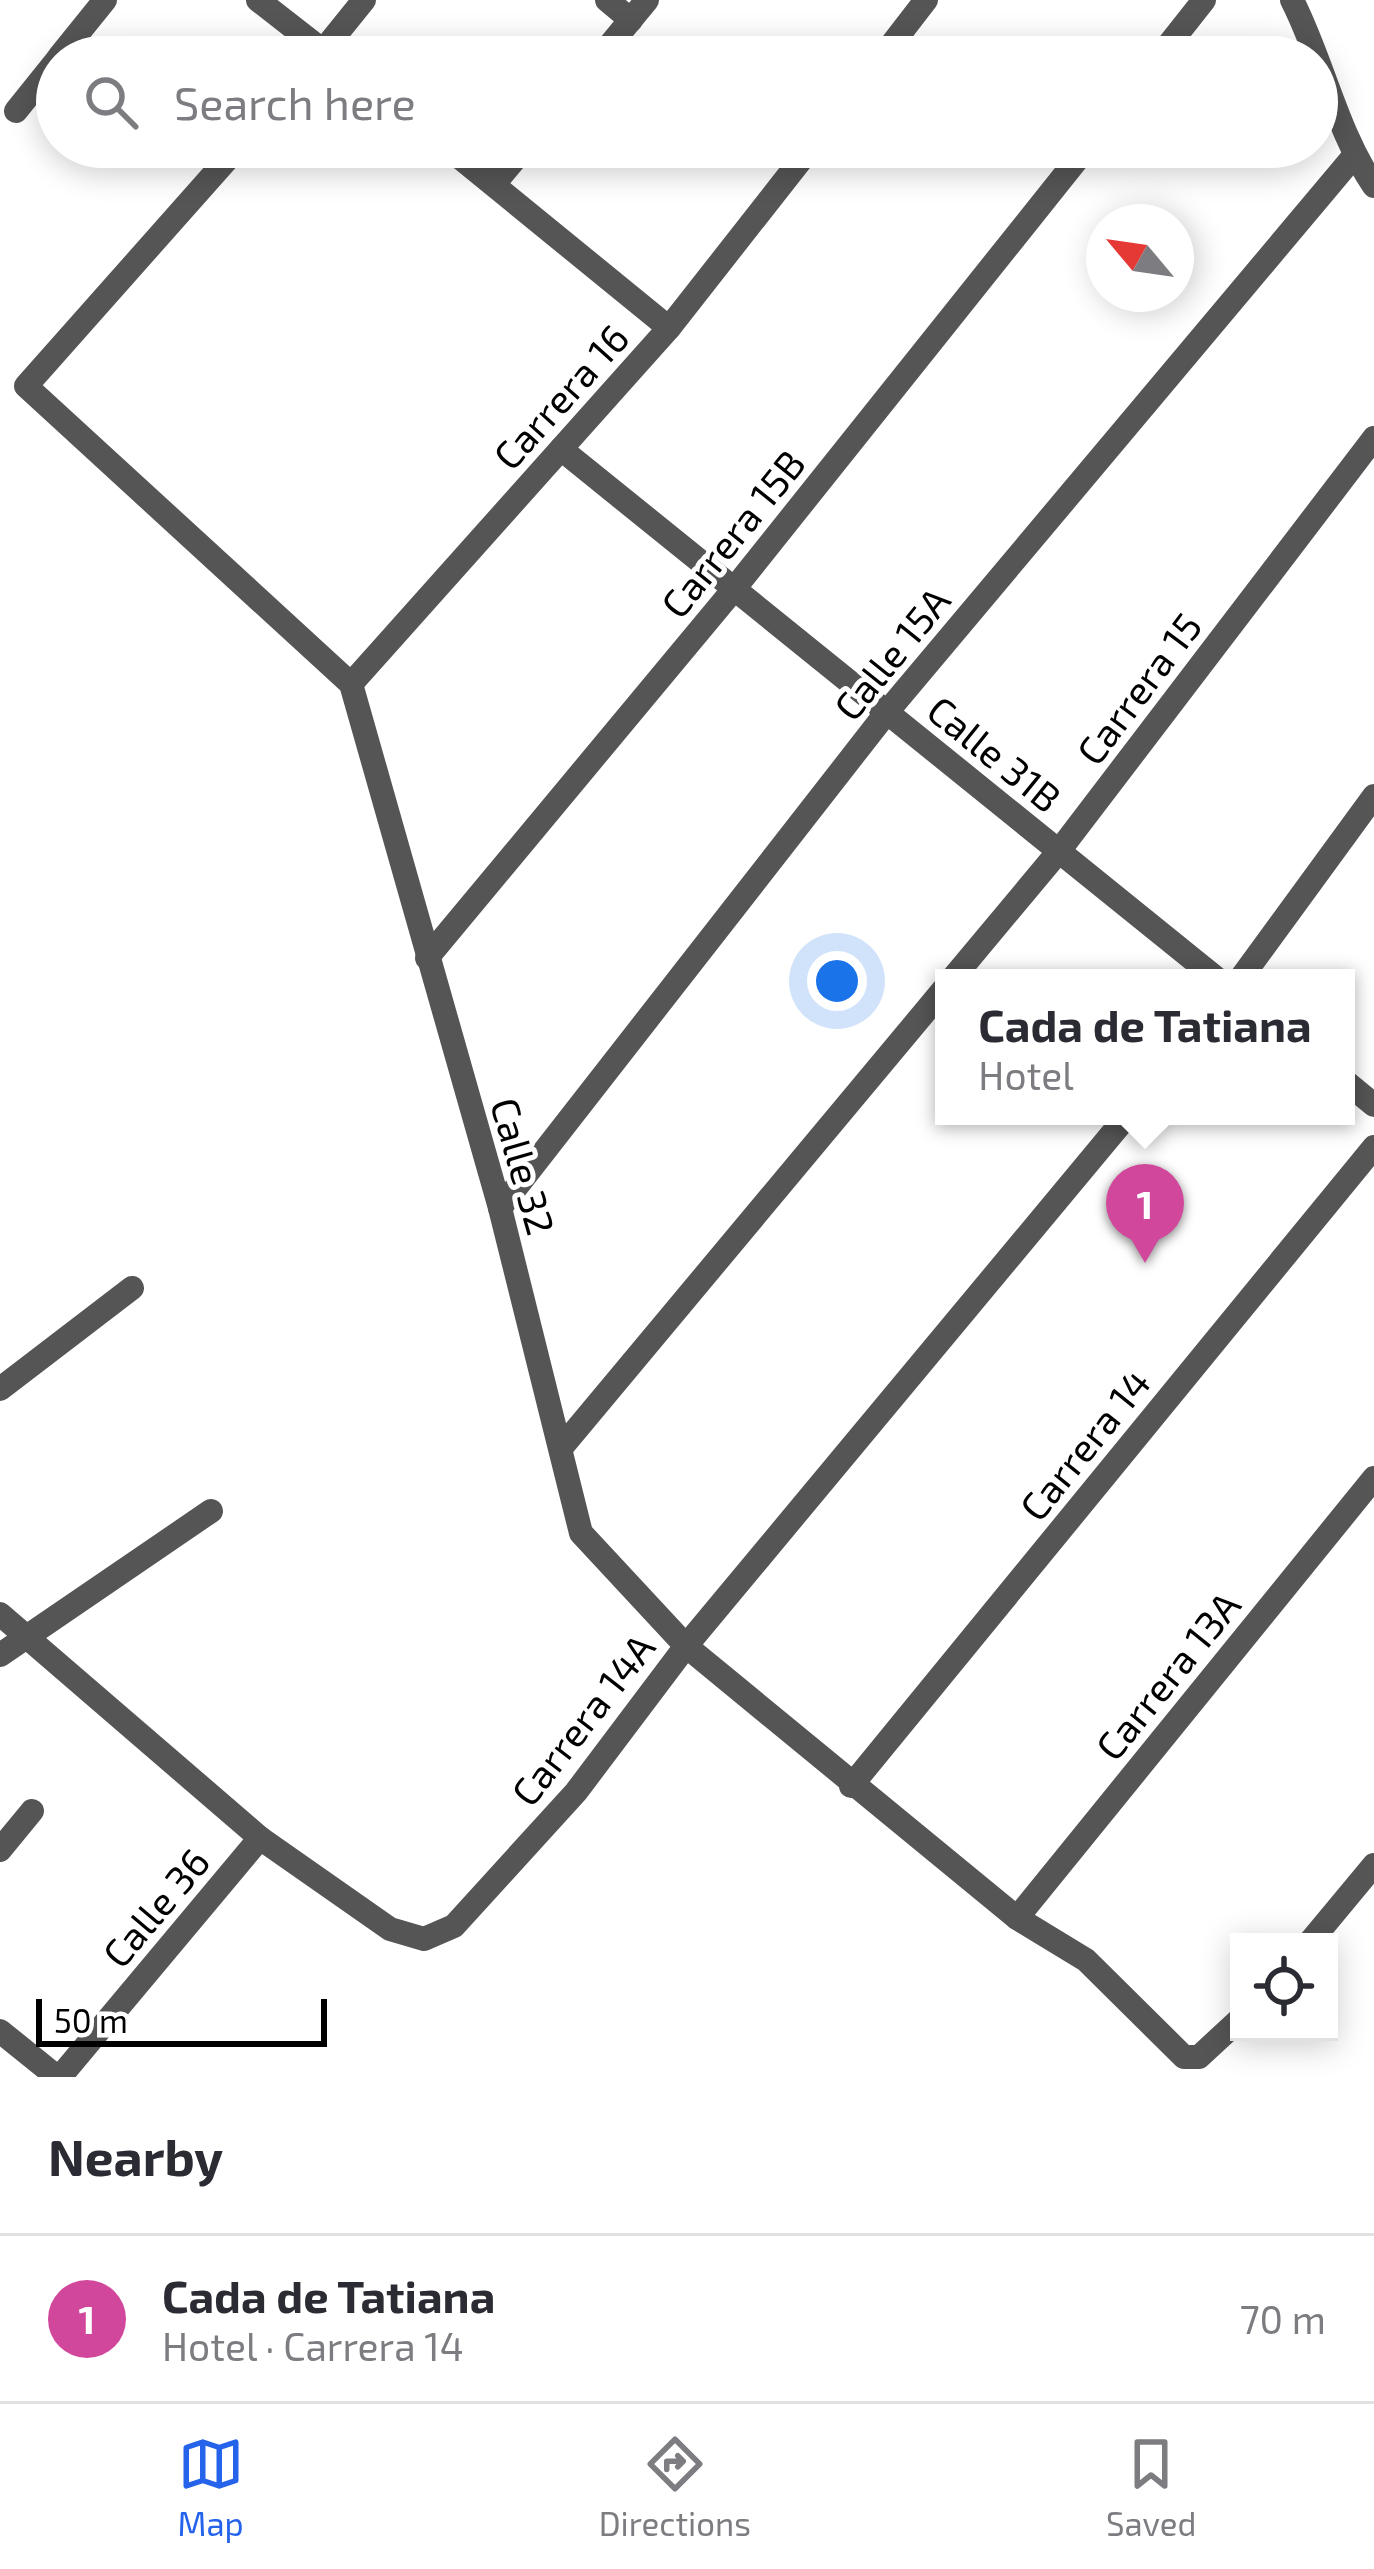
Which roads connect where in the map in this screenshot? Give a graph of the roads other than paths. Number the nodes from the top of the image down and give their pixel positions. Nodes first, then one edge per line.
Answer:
1 (105, 0) edge
2 (258, 0) edge
3 (364, 0) edge
4 (607, 0) edge
5 (926, 0) edge
6 (1204, 0) edge
7 (1292, 0) edge
8 (639, 10) edge
9 (76, 36) edge
10 (301, 36) edge
11 (338, 36) edge
12 (617, 36) edge
13 (898, 36) edge
14 (1176, 36) edge
15 (1310, 36) edge
16 (36, 86) edge
17 (16, 111) dead end
18 (1338, 111) edge
19 (1354, 156) junction
20 (219, 168) edge
21 (474, 168) edge
22 (507, 168) edge
23 (795, 168) edge
24 (1070, 168) edge
25 (494, 184) junction
26 (1374, 186) edge
27 (669, 328) junction
28 (1374, 438) edge
29 (561, 449) junction
30 (734, 589) junction
31 (350, 684) junction
32 (887, 712) junction
33 (1374, 796) edge
34 (1059, 851) junction
35 (428, 958) junction
36 (961, 969) edge
37 (1205, 969) edge
38 (1247, 969) edge
39 (935, 1000) edge
40 (1120, 1125) edge
41 (1374, 1147) edge
42 (500, 1208) junction
43 (132, 1288) dead end
44 (0, 1389) edge
45 (561, 1448) junction
46 (1374, 1478) edge
47 (212, 1511) dead end
48 (0, 1614) edge
49 (24, 1636) junction
50 (686, 1646) junction
51 (0, 1655) edge
52 (851, 1786) junction
53 (32, 1810) dead end
54 (260, 1838) junction
55 (0, 1850) edge
56 (1374, 1864) edge
57 (1017, 1918) junction
58 (1317, 1933) edge
59 (1230, 2030) edge
60 (0, 2031) edge
61 (58, 2077) edge

1 - 9 street
2 - 10 street
3 - 11 street
4 - 8 street
5 - 13 street
6 - 14 street
7 - 15 street
8 - 12 street
16 - 17 street
18 - 19 street
19 - 26 street
19 - 32 street, Calle 15A
20 - 31 street
21 - 25 street
22 - 25 street
23 - 27 street, Carrera 16
24 - 30 street, Carrera 15B
25 - 27 street
27 - 29 street, Carrera 16
28 - 34 street, Carrera 15
29 - 30 street, Calle 31B
29 - 31 street, Carrera 16
30 - 32 street, Calle 31B
30 - 35 street, Carrera 15B
31 - 35 street, Calle 32
32 - 34 street, Calle 31B
32 - 42 street, Calle 15A
33 - 38 street
34 - 36 street, Carrera 15
34 - 37 street, Calle 31B
35 - 42 street, Calle 32
39 - 45 street
40 - 50 street, Carrera 14A
41 - 52 street, Carrera 14
42 - 45 street, Calle 32
43 - 44 street
45 - 50 street, Calle 32
46 - 57 street, Carrera 13A
47 - 49 street
48 - 49 street, Carrera 14A
49 - 51 street
49 - 54 street, Carrera 14A
50 - 52 street, Calle 32
50 - 54 street, Carrera 14A
52 - 57 street, Calle 32
53 - 55 street
54 - 61 street, Calle 36
56 - 58 street
57 - 59 street, Calle 32
60 - 61 street

